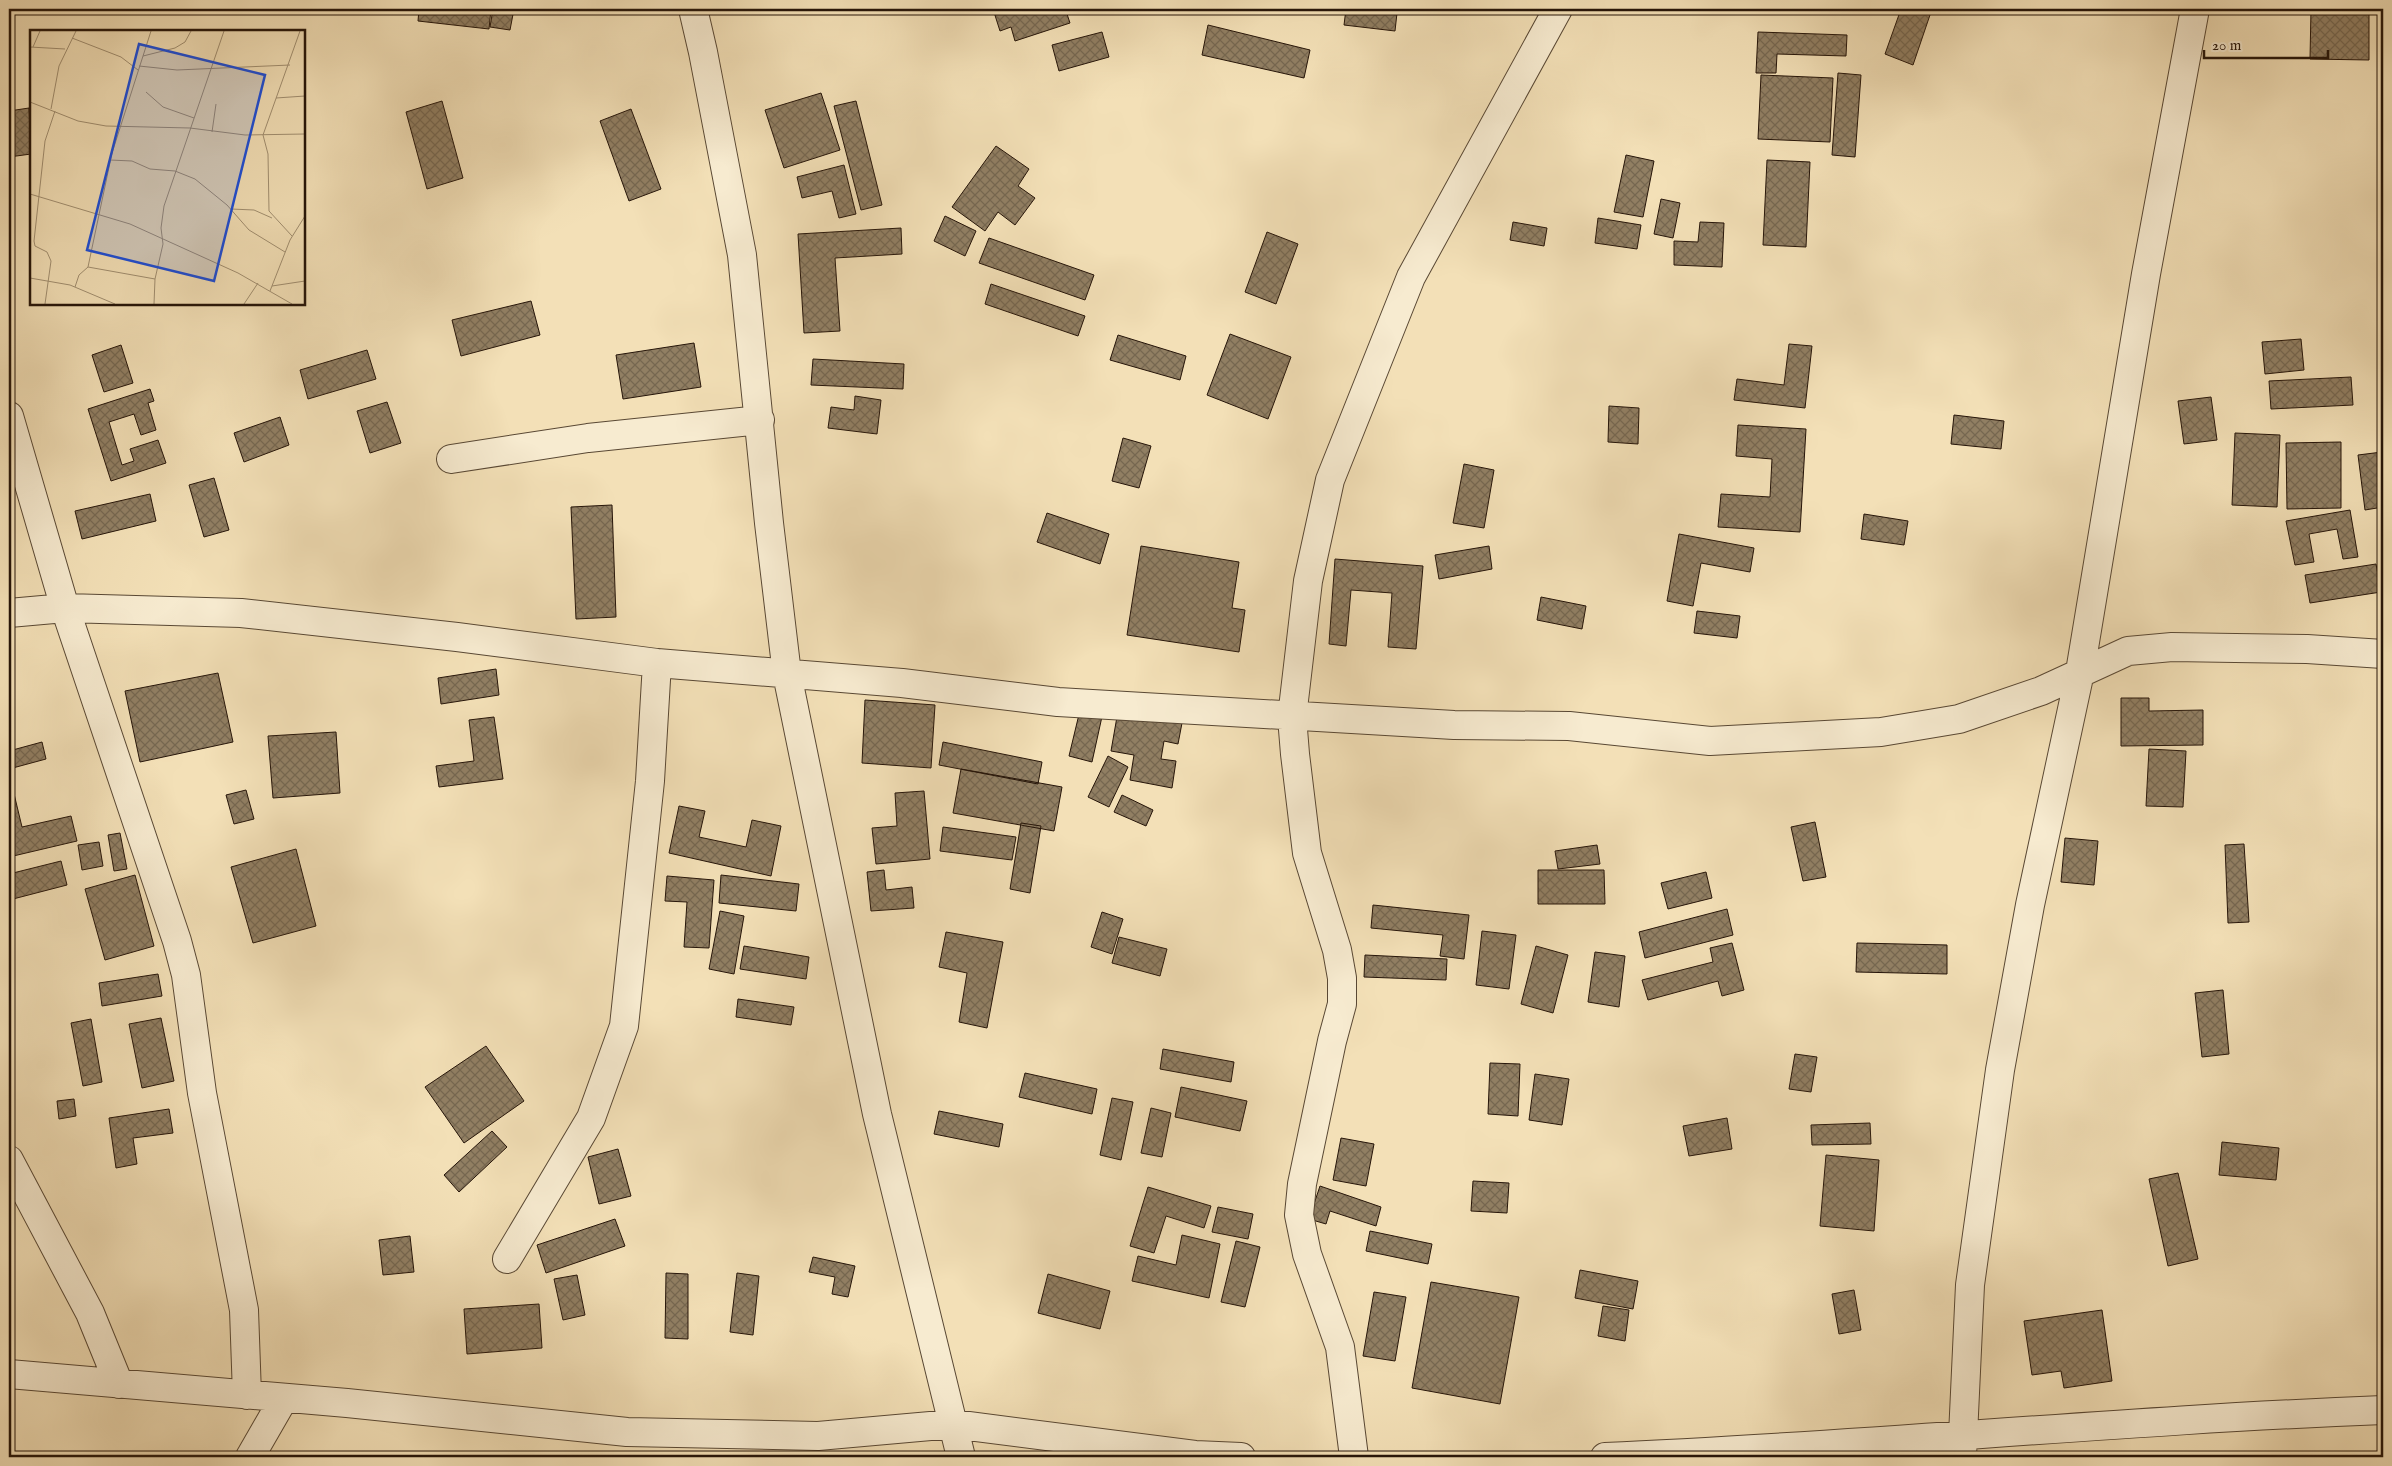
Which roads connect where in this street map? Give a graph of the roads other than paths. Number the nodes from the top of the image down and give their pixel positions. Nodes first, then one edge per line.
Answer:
1 (693, 9) edge
2 (1558, 9) edge
3 (2195, 9) edge
4 (9, 416) edge
5 (760, 420) junction
6 (451, 459) dead end
7 (65, 608) junction
8 (9, 613) edge
9 (2383, 654) edge
10 (658, 663) junction
11 (2080, 672) junction
12 (786, 674) junction
13 (1292, 717) junction
14 (9, 1160) edge
15 (506, 1259) dead end
16 (9, 1374) edge
17 (119, 1384) junction
18 (246, 1395) junction
19 (284, 1398) junction
20 (2383, 1410) edge
21 (953, 1424) junction
22 (1961, 1447) edge
23 (250, 1457) edge
24 (961, 1457) edge
25 (1241, 1457) edge
26 (1354, 1457) edge
27 (1605, 1457) edge

1 - 5 street
2 - 13 street
3 - 11 street
4 - 7 street
5 - 6 street
5 - 12 street
7 - 8 street
7 - 10 street
7 - 18 street
9 - 11 street
10 - 12 street
10 - 15 street
11 - 13 street
11 - 22 street
12 - 13 street
12 - 21 street
13 - 26 street
14 - 17 street
16 - 17 street
17 - 18 street
18 - 19 street
19 - 21 street
19 - 23 street
20 - 22 street
21 - 24 street
21 - 25 street
22 - 27 street

